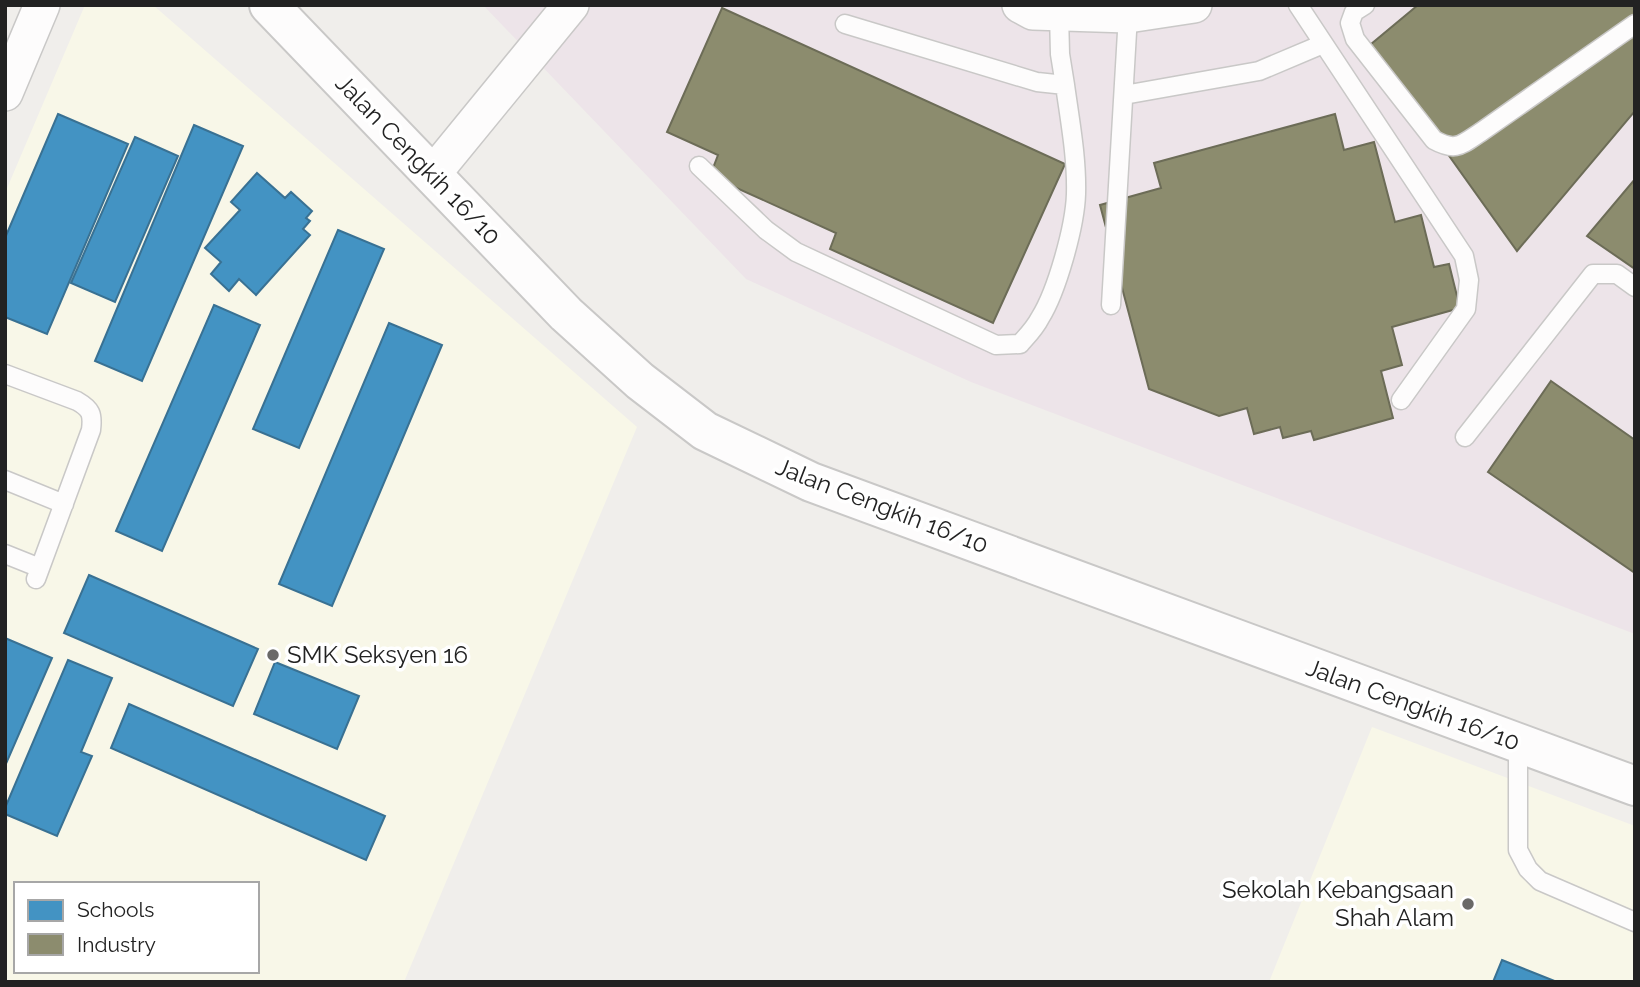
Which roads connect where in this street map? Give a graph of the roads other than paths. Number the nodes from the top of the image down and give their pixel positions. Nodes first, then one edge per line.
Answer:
1 (42, 5) edge
2 (269, 5) edge
3 (571, 5) edge
4 (1020, 5) edge
5 (1194, 5) edge
6 (1298, 5) edge
7 (1365, 5) edge
8 (1059, 13) junction
9 (1128, 15) junction
10 (845, 24) dead end
11 (1635, 24) edge
12 (1323, 44) junction
13 (1065, 85) junction
14 (5, 93) edge
15 (1124, 95) junction
16 (699, 166) dead end
17 (432, 175) junction
18 (1635, 287) edge
19 (1111, 305) dead end
20 (5, 374) edge
21 (1401, 400) dead end
22 (1465, 437) dead end
23 (5, 480) edge
24 (64, 503) junction
25 (5, 554) edge
26 (1518, 744) junction
27 (1635, 786) edge
28 (1635, 922) edge

1 - 14 street
2 - 17 street, Jalan Cengkih 16/10
3 - 17 street
4 - 8 street
5 - 9 street
6 - 12 lane
7 - 11 lane
8 - 9 street
8 - 13 lane
9 - 15 lane
10 - 13 lane
12 - 15 lane
12 - 21 lane
13 - 16 lane
15 - 19 lane
17 - 26 street, Jalan Cengkih 16/10
18 - 22 lane
20 - 24 lane
23 - 24 lane
24 - 25 lane
26 - 27 street, Jalan Cengkih 16/10
26 - 28 lane

